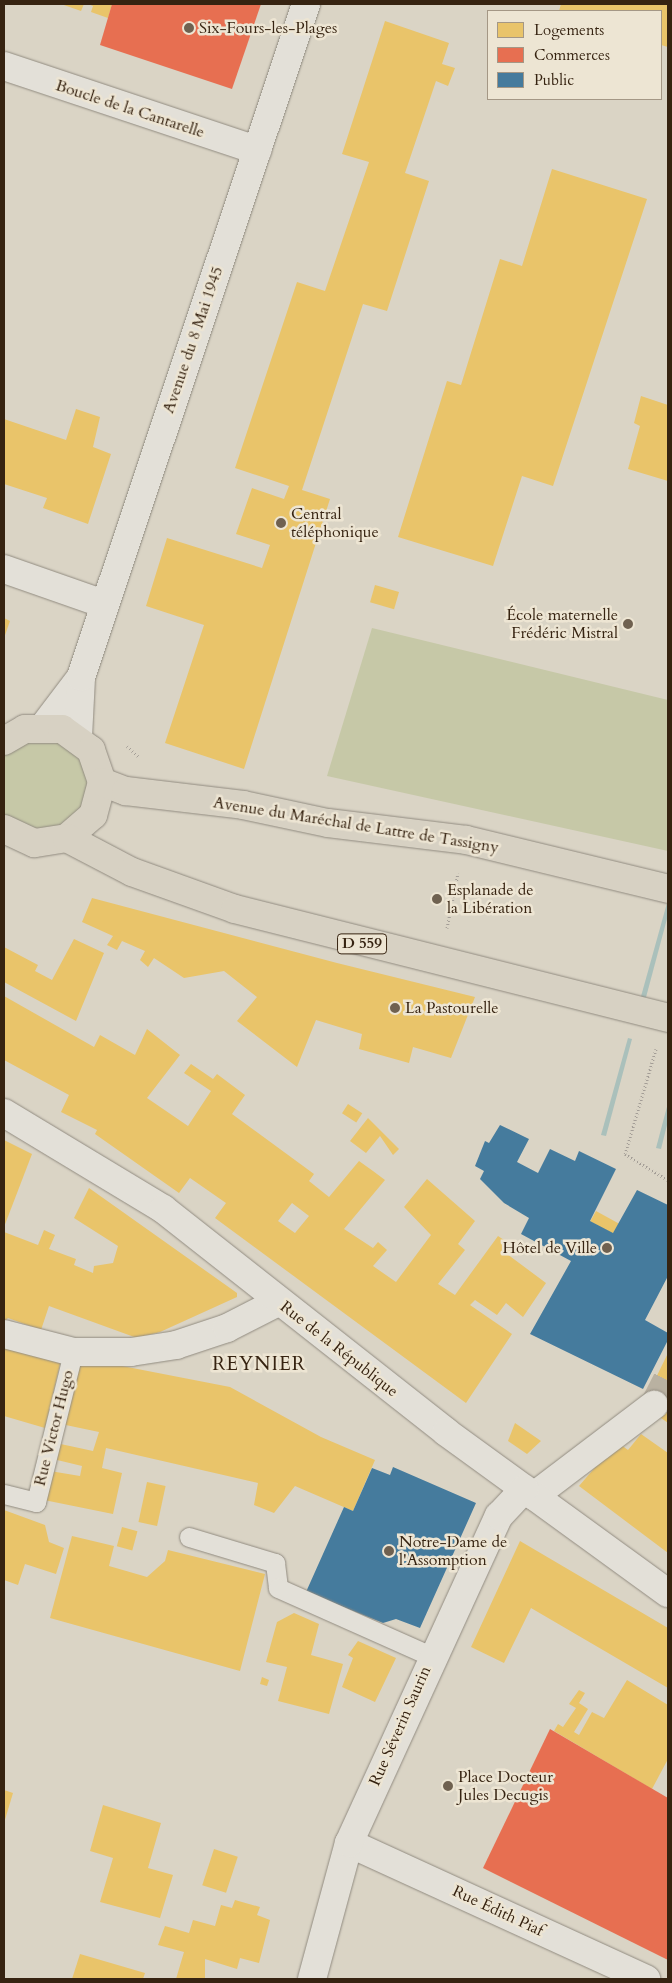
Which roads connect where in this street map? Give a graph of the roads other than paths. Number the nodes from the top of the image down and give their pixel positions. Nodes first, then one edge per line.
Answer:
1 (306, 4) edge
2 (4, 66) edge
3 (257, 150) junction
4 (4, 570) edge
5 (104, 604) junction
6 (81, 677) junction
7 (44, 726) junction
8 (78, 737) junction
9 (5, 739) edge
10 (102, 782) junction
11 (8, 835) edge
12 (67, 838) junction
13 (668, 889) edge
14 (667, 1017) edge
15 (4, 1113) edge
16 (278, 1302) junction
17 (4, 1334) edge
18 (73, 1352) junction
19 (654, 1405) tunnel mouth
20 (529, 1492) junction
21 (4, 1494) edge
22 (188, 1537) dead end
23 (668, 1593) edge
24 (431, 1656) junction
25 (349, 1843) junction
26 (312, 1979) edge
27 (646, 1979) edge

1 - 3 street, Avenue du 8 Mai 1945
2 - 3 street, Boucle de la Cantarelle
3 - 5 street, Avenue du 8 Mai 1945
4 - 5 street
5 - 6 street, Avenue du 8 Mai 1945
6 - 7 street, Avenue du 8 Mai 1945
6 - 8 street, Avenue du 8 Mai 1945
7 - 8 main road
7 - 9 main road
8 - 10 main road
10 - 12 main road
10 - 13 main road, Avenue du Maréchal de Lattre de Tassigny
11 - 12 main road
12 - 14 main road, D 559
15 - 16 street, Rue de la République
16 - 18 street, Rue Victor Hugo
16 - 20 street, Rue de la République
17 - 18 street, Rue Victor Hugo
18 - 21 lane, Rue Victor Hugo
19 - 20 street, Rue Séverin Saurin
20 - 23 street, Rue de la République
20 - 24 street, Rue Séverin Saurin
22 - 24 lane
24 - 25 street, Rue Séverin Saurin
25 - 26 street, Rue Séverin Saurin
25 - 27 street, Rue Édith Piaf

